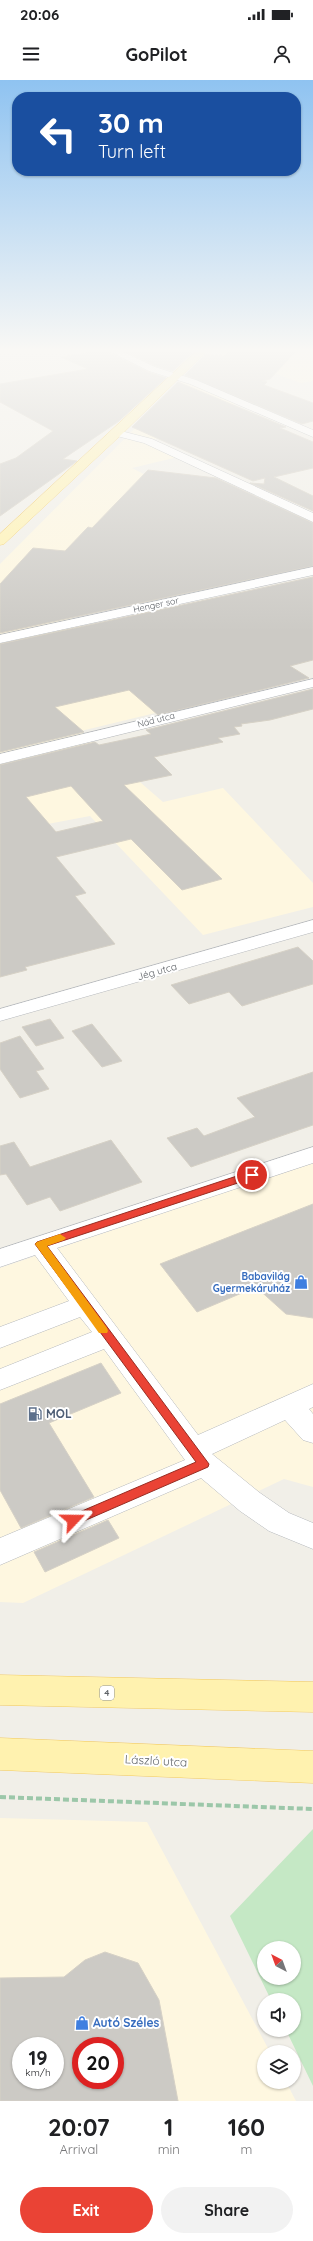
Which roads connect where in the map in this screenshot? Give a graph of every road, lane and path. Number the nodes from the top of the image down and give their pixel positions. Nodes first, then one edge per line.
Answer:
1 (106, 443) edge
2 (153, 443) edge
3 (313, 518) edge
4 (0, 541) edge
5 (313, 571) edge
6 (0, 639) edge
7 (313, 683) edge
8 (0, 759) edge
9 (313, 926) edge
10 (0, 1015) edge
11 (313, 1155) edge
12 (40, 1244) junction
13 (0, 1258) edge
14 (85, 1306) junction
15 (107, 1337) junction
16 (0, 1338) edge
17 (0, 1380) edge
18 (301, 1400) edge
19 (313, 1432) edge
20 (198, 1457) junction
21 (313, 1536) edge
22 (0, 1552) edge
23 (0, 1690) edge
24 (313, 1697) edge
25 (0, 1754) edge
26 (313, 1767) edge
27 (0, 1797) edge
28 (313, 1809) edge

1 - 4 main road
2 - 3 street
5 - 6 street, Henger sor
7 - 8 street, Nád utca
9 - 10 street, Jég utca
11 - 12 street
12 - 13 street
12 - 14 street
14 - 15 street
14 - 16 street
15 - 17 street
15 - 20 street
18 - 19 street
18 - 20 street
20 - 21 street
20 - 22 street
23 - 24 main road, 4
25 - 26 main road, László utca
27 - 28 path

